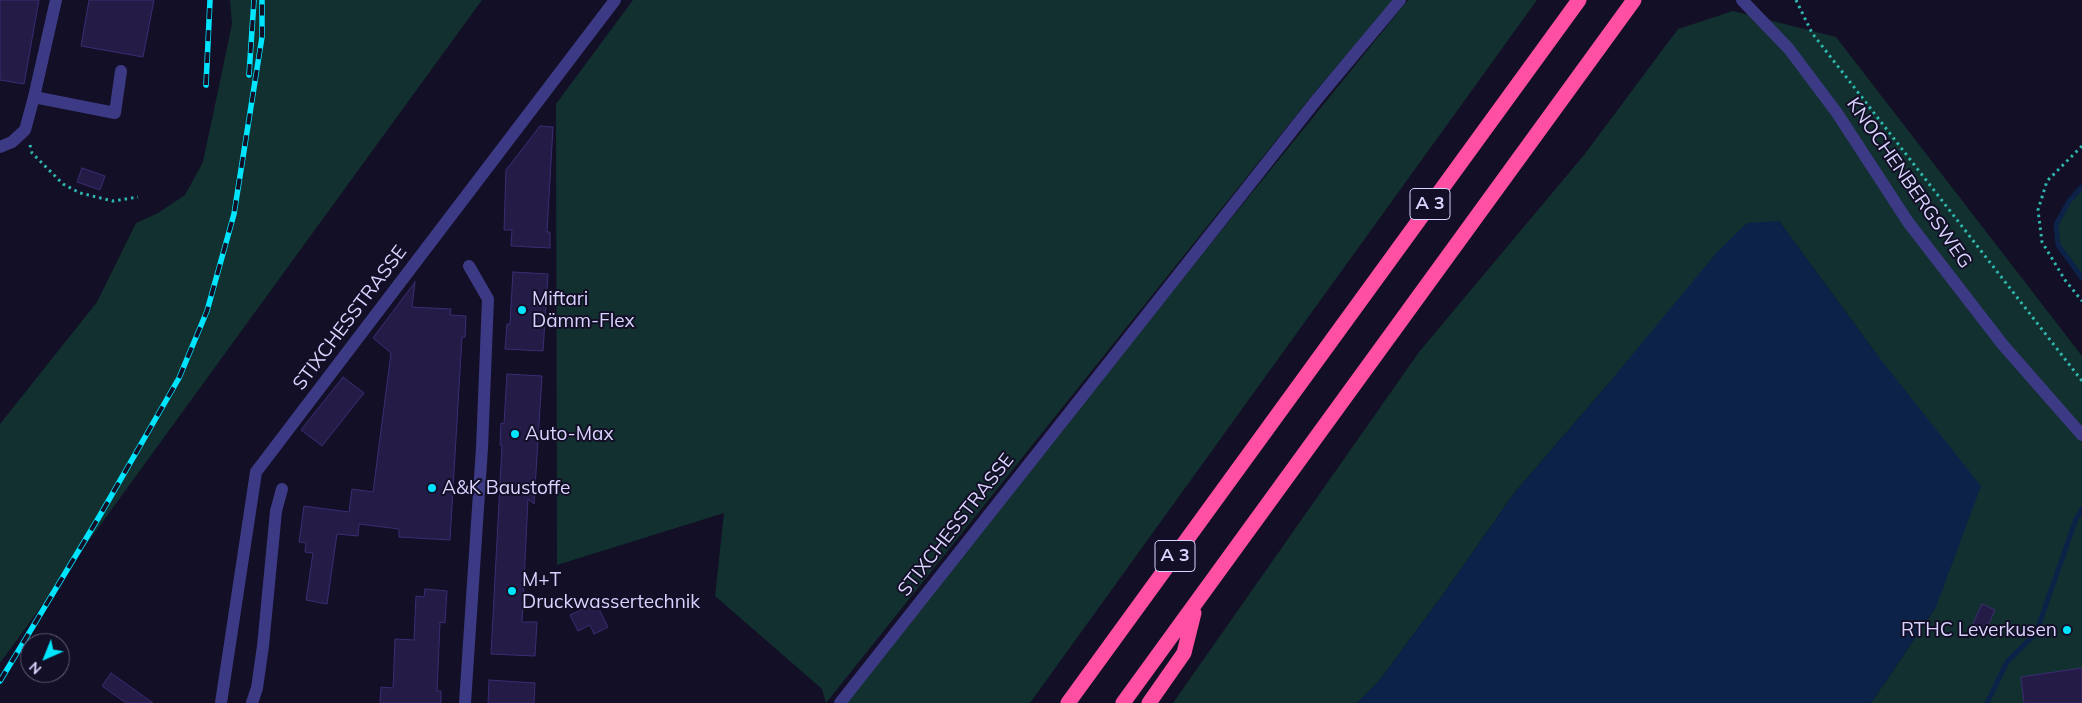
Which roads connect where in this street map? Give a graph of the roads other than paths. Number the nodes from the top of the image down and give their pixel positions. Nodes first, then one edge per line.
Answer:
1 (56, 0) edge
2 (615, 0) edge
3 (1400, 0) edge
4 (1579, 0) edge
5 (1634, 0) edge
6 (1742, 0) edge
7 (121, 71) dead end
8 (34, 97) junction
9 (0, 146) edge
10 (469, 266) dead end
11 (2082, 435) edge
12 (282, 489) dead end
13 (1196, 604) junction
14 (221, 703) edge
15 (252, 703) edge
16 (465, 703) edge
17 (840, 703) edge
18 (1068, 703) edge
19 (1123, 703) edge
20 (1149, 703) edge

1 - 8 street
2 - 14 street, STIXCHESSTRASSE
3 - 17 street, STIXCHESSTRASSE
4 - 18 highway, A 3
5 - 13 highway, A 3
6 - 11 street, KNOCHENBERGSWEG
7 - 8 street
8 - 9 street
10 - 16 street
12 - 15 street
13 - 19 highway, A 3
13 - 20 highway

